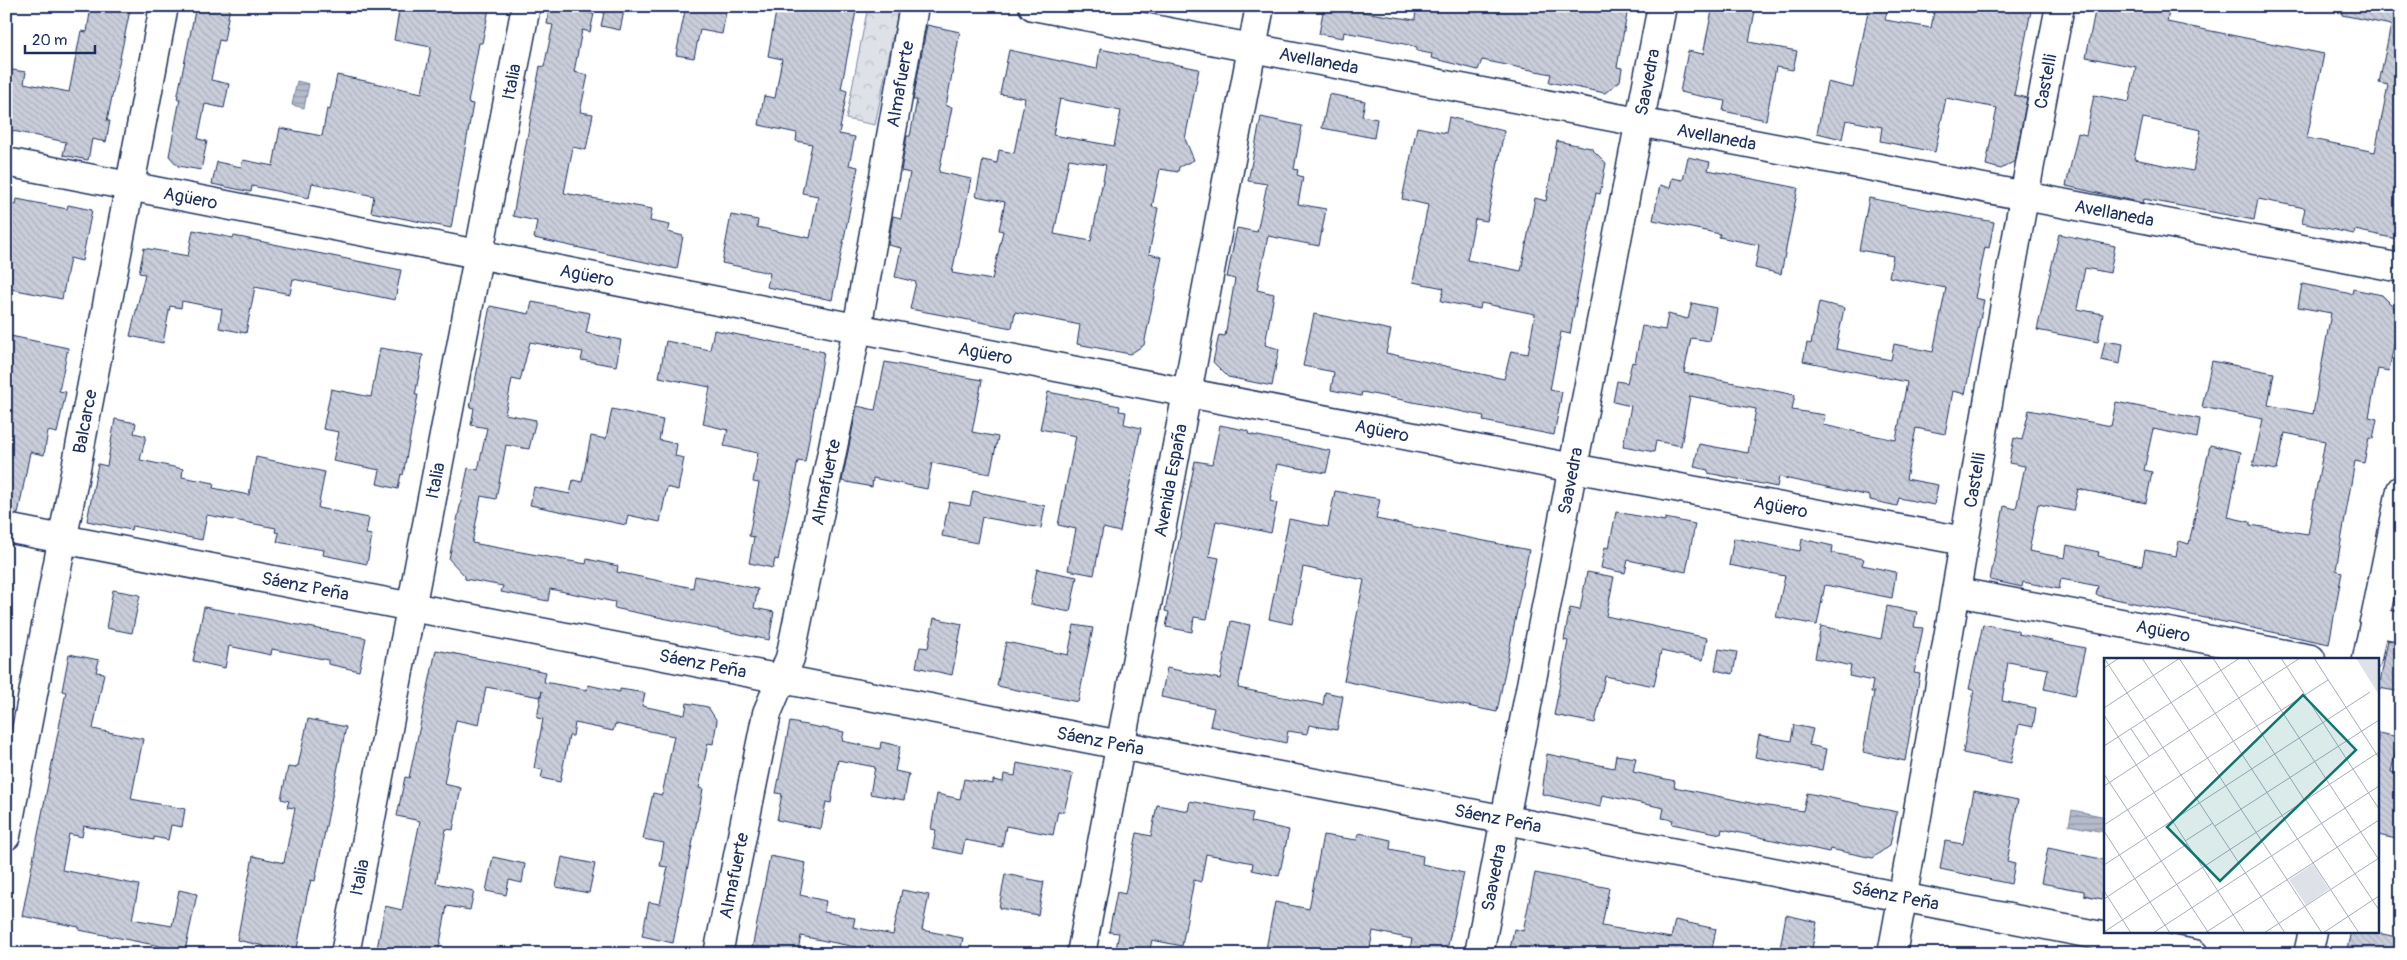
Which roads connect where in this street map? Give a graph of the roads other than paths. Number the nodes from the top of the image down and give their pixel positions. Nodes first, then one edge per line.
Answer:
1 (164, 6) edge
2 (526, 6) edge
3 (914, 6) edge
4 (1033, 6) edge
5 (1260, 6) edge
6 (1662, 6) edge
7 (2060, 6) edge
8 (1252, 49) junction
9 (1639, 123) junction
10 (6, 162) edge
11 (130, 186) junction
12 (2023, 196) junction
13 (478, 254) junction
14 (2401, 268) edge
15 (857, 328) junction
16 (1187, 392) junction
17 (1573, 468) junction
18 (2401, 490) edge
19 (6, 528) edge
20 (63, 539) junction
21 (1964, 541) junction
22 (1957, 592) junction
23 (411, 607) junction
24 (2374, 622) junction
25 (2401, 627) edge
26 (2306, 658) edge
27 (2367, 658) edge
28 (783, 678) junction
29 (1120, 745) junction
30 (1505, 820) junction
31 (6, 836) edge
32 (1902, 897) junction
33 (2313, 932) edge
34 (345, 954) edge
35 (718, 954) edge
36 (1080, 954) edge
37 (1479, 954) edge
38 (1892, 954) edge
39 (2194, 954) edge
40 (2308, 954) edge

1 - 11 street, Balcarce
2 - 13 street, Italia
3 - 15 street, Almafuerte
4 - 8 street, Avellaneda
5 - 8 street, Avenida España
6 - 9 street, Saavedra
7 - 12 street, Castelli
8 - 9 street, Avellaneda
8 - 16 street, Avenida España
9 - 12 street, Avellaneda
9 - 17 street, Saavedra
10 - 11 street, Agüero
11 - 13 street, Agüero
11 - 20 street, Balcarce
12 - 14 street, Avellaneda
12 - 21 street, Castelli
13 - 15 street, Agüero
13 - 23 street, Italia
15 - 16 street, Agüero
15 - 28 street, Almafuerte
16 - 17 street, Agüero
16 - 29 street, Avenida España
17 - 21 street, Agüero
17 - 30 street, Saavedra
18 - 24 street
19 - 20 street, Sáenz Peña
20 - 23 street, Sáenz Peña
20 - 31 street, Balcarce
21 - 22 street, Castelli
22 - 26 street, Agüero
22 - 32 street, Castelli
23 - 28 street, Sáenz Peña
23 - 34 street, Italia
24 - 25 street
24 - 27 street
28 - 29 street, Sáenz Peña
28 - 35 street, Almafuerte
29 - 30 street, Sáenz Peña
29 - 36 street, Avenida España
30 - 32 street, Sáenz Peña
30 - 37 street, Saavedra
32 - 38 street, Castelli
32 - 39 street, Sáenz Peña
33 - 40 street

